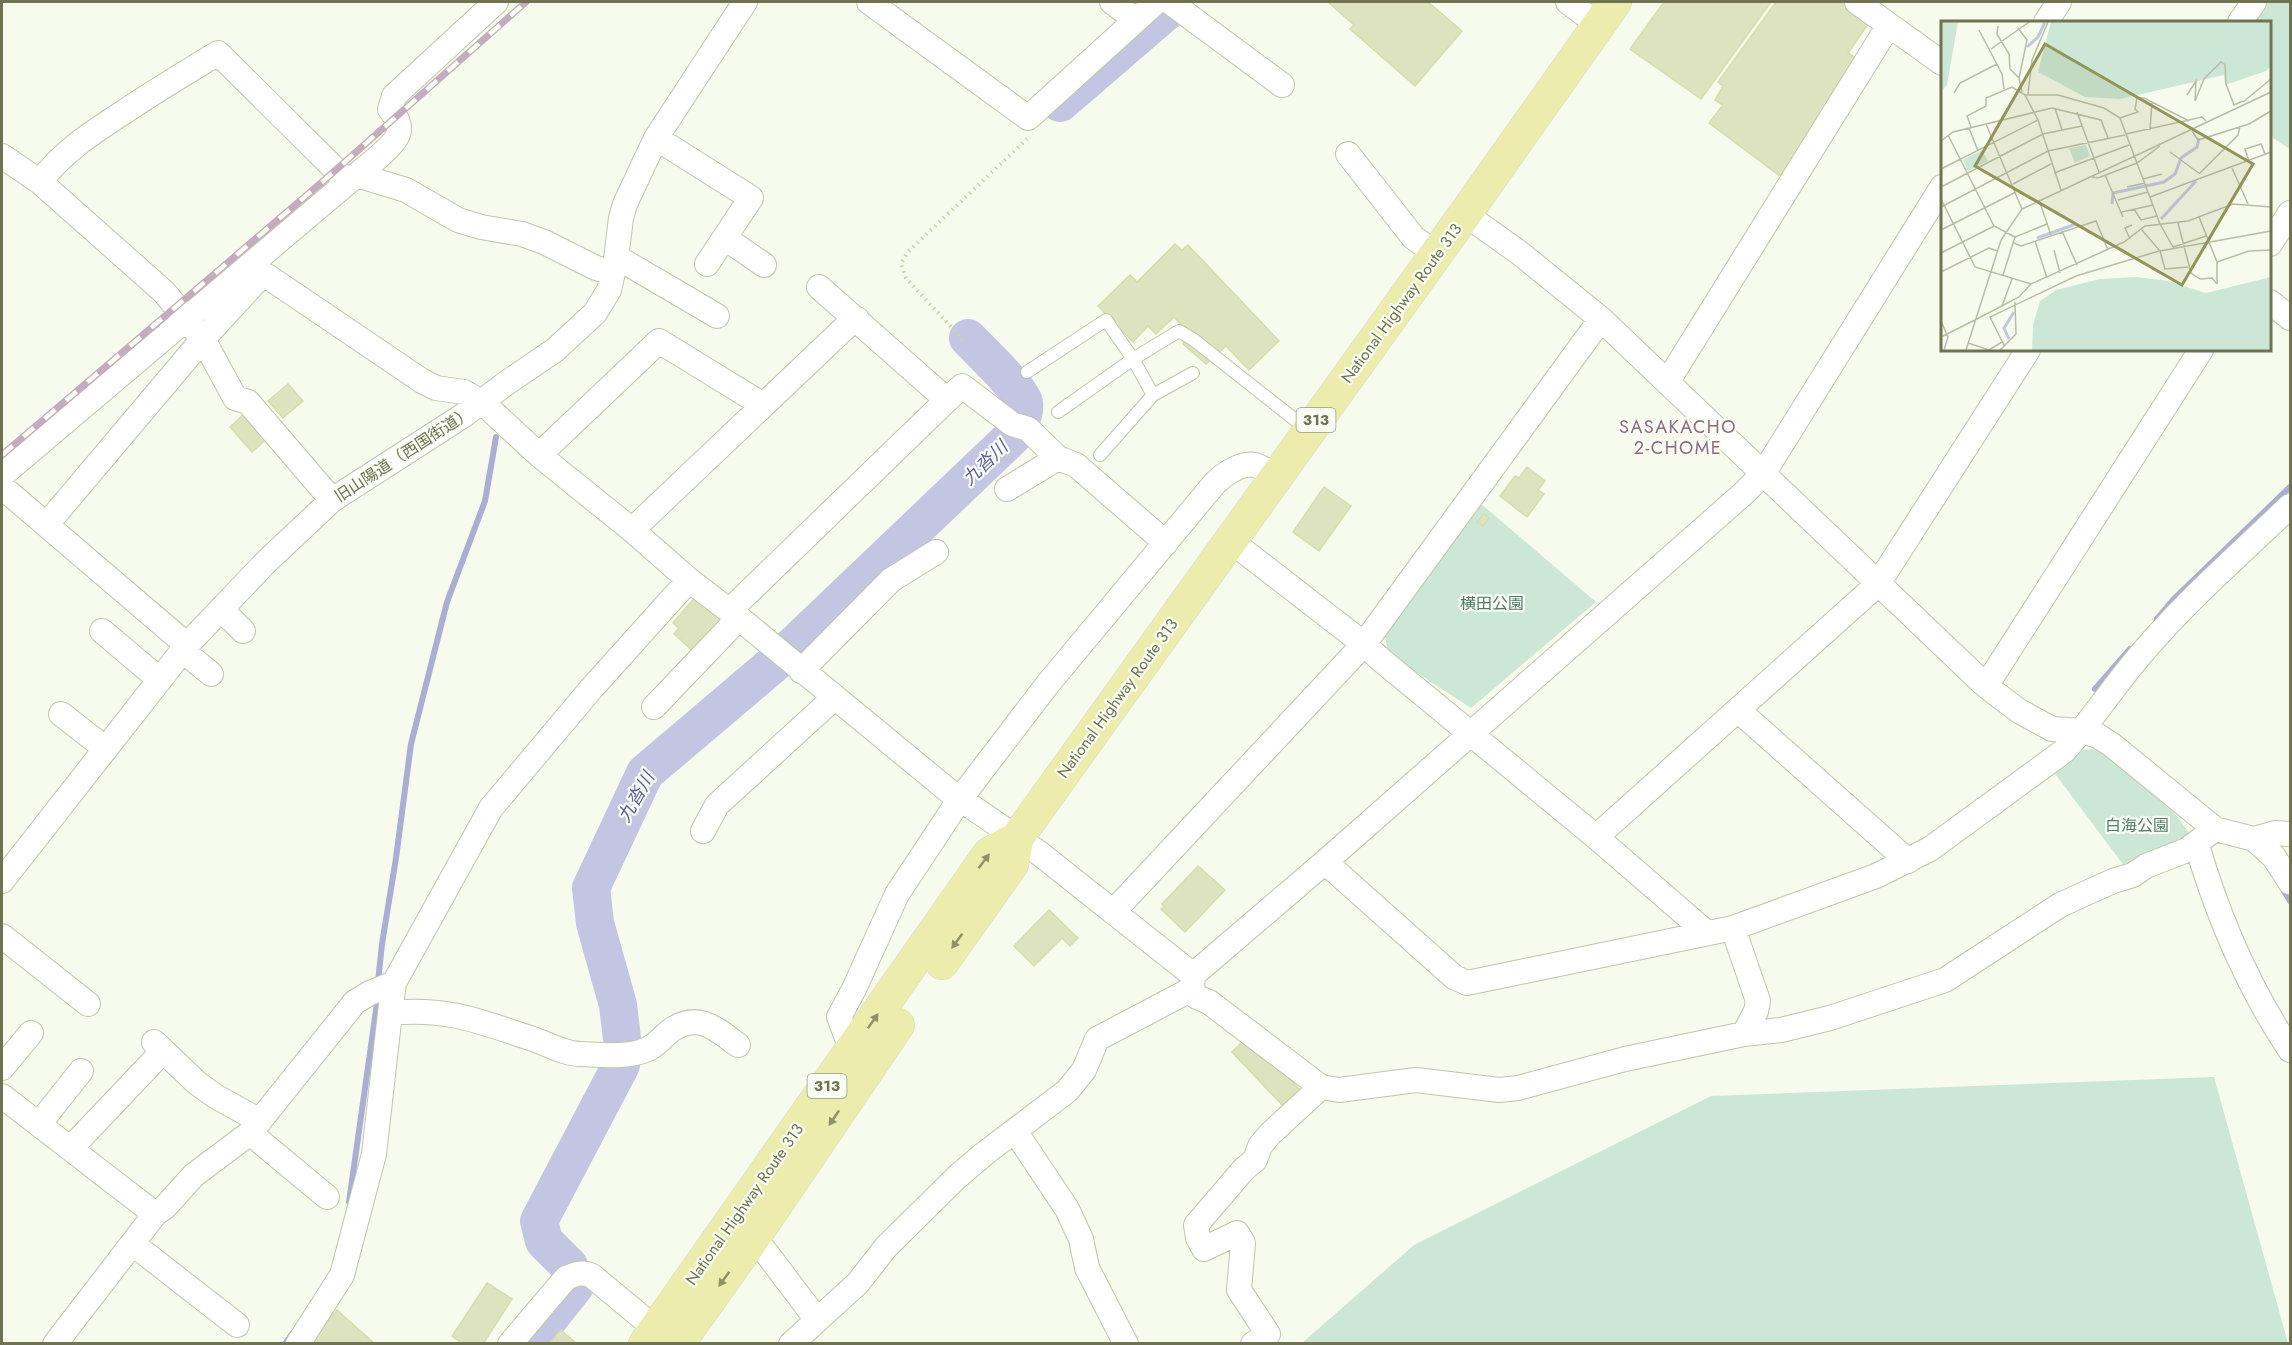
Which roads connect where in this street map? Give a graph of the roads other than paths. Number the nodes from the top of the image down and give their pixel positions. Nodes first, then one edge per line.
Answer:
1 (496, 2) edge
2 (745, 2) edge
3 (869, 2) edge
4 (1113, 2) edge
5 (1156, 2) edge
6 (1170, 2) edge
7 (1568, 2) edge
8 (1857, 2) edge
9 (2059, 2) edge
10 (2254, 2) edge
11 (1607, 13) edge
12 (1136, 20) junction
13 (2047, 21) edge
14 (2241, 21) edge
15 (1889, 25) junction
16 (1941, 62) edge
17 (1282, 85) dead end
18 (656, 138) junction
19 (1348, 154) dead end
20 (2, 156) edge
21 (353, 178) junction
22 (40, 182) junction
23 (1941, 189) edge
24 (2290, 213) edge
25 (1465, 214) junction
26 (725, 238) junction
27 (2271, 242) edge
28 (1436, 254) junction
29 (707, 264) dead end
30 (764, 265) dead end
31 (614, 266) junction
32 (819, 287) dead end
33 (2271, 303) edge
34 (717, 316) dead end
35 (186, 318) junction
36 (2290, 318) edge
37 (857, 319) junction
38 (1601, 319) junction
39 (203, 339) junction
40 (2027, 351) edge
41 (2200, 351) edge
42 (1133, 359) junction
43 (1027, 372) dead end
44 (1193, 373) dead end
45 (1668, 381) junction
46 (1153, 395) junction
47 (947, 400) junction
48 (482, 402) junction
49 (764, 405) junction
50 (1058, 412) dead end
51 (1308, 430) junction
52 (539, 455) junction
53 (1100, 455) dead end
54 (1058, 458) junction
55 (1763, 474) junction
56 (2, 475) edge
57 (1277, 477) junction
58 (2, 487) edge
59 (1007, 489) dead end
60 (332, 500) junction
61 (2290, 506) edge
62 (47, 524) junction
63 (632, 530) junction
64 (1231, 541) junction
65 (1166, 543) junction
66 (936, 552) dead end
67 (688, 580) junction
68 (1878, 584) junction
69 (221, 609) junction
70 (734, 615) junction
71 (102, 631) dead end
72 (243, 631) dead end
73 (1364, 644) junction
74 (185, 648) junction
75 (788, 660) junction
76 (211, 674) dead end
77 (160, 680) junction
78 (1986, 686) junction
79 (834, 698) junction
80 (654, 708) dead end
81 (1739, 711) junction
82 (61, 714) dead end
83 (2082, 731) junction
84 (1470, 733) junction
85 (106, 749) junction
86 (960, 800) junction
87 (704, 831) dead end
88 (2290, 834) edge
89 (1596, 837) junction
90 (2206, 837) junction
91 (1017, 838) junction
92 (2254, 839) junction
93 (1908, 861) junction
94 (1325, 862) junction
95 (2, 881) edge
96 (2290, 882) edge
97 (1113, 912) junction
98 (1733, 928) junction
99 (1707, 933) junction
100 (2, 936) edge
101 (1193, 982) junction
102 (384, 986) junction
103 (88, 1004) dead end
104 (390, 1013) junction
105 (31, 1033) dead end
106 (1744, 1034) junction
107 (738, 1045) dead end
108 (2290, 1050) edge
109 (852, 1051) junction
110 (2, 1068) edge
111 (81, 1071) dead end
112 (1321, 1087) junction
113 (2, 1096) edge
114 (39, 1124) junction
115 (255, 1127) junction
116 (1015, 1131) junction
117 (71, 1148) junction
118 (327, 1197) dead end
119 (155, 1214) junction
120 (752, 1240) junction
121 (133, 1244) junction
122 (817, 1320) junction
123 (237, 1325) dead end
124 (660, 1339) edge
125 (55, 1344) edge
126 (298, 1344) edge
127 (510, 1344) edge
128 (791, 1344) edge
129 (1126, 1344) edge
130 (1253, 1344) edge

1 - 21 street
2 - 18 street, 旧山陽道（西国街道）
3 - 12 street
4 - 12 street
5 - 12 street
6 - 17 street
7 - 11 street
8 - 15 street
9 - 13 street
10 - 14 street
11 - 25 highway, National Highway Route 313 / 313
15 - 16 street
15 - 45 street
18 - 26 street
18 - 31 street, 旧山陽道（西国街道）
19 - 28 street
20 - 22 street
21 - 22 street
21 - 31 street
21 - 35 street
22 - 35 street
23 - 55 street
24 - 27 street
25 - 28 highway, National Highway Route 313 / 313
25 - 38 street
26 - 29 street
26 - 30 street
28 - 51 highway, National Highway Route 313 / 313
31 - 34 street
31 - 48 street, 旧山陽道（西国街道）
32 - 37 street
33 - 36 street
35 - 39 street
35 - 56 street
37 - 47 street
37 - 49 street
38 - 45 street
38 - 73 street
39 - 48 street
39 - 60 street
39 - 62 street
40 - 68 street
41 - 78 street
42 - 43 lane
42 - 46 lane
42 - 50 lane
42 - 51 lane
44 - 46 lane
45 - 55 street
46 - 53 lane
47 - 54 street
47 - 70 street
48 - 52 street
48 - 60 street, 旧山陽道（西国街道）
49 - 52 street
49 - 63 street
51 - 57 highway, National Highway Route 313 / 313
52 - 63 street
54 - 59 street
54 - 65 street
55 - 68 street
55 - 84 street
57 - 64 highway, National Highway Route 313 / 313
57 - 65 street
58 - 62 street
60 - 69 street, 旧山陽道（西国街道）
61 - 83 street
62 - 74 street
63 - 67 street
64 - 73 street
64 - 91 highway, National Highway Route 313 / 313
65 - 86 street
66 - 75 street
67 - 70 street
67 - 102 street
68 - 78 street
68 - 81 street
69 - 72 street
69 - 74 street, 旧山陽道（西国街道）
70 - 75 street
70 - 80 street
71 - 77 street
73 - 84 street
73 - 97 street
74 - 76 street
74 - 77 street, 旧山陽道（西国街道）
75 - 79 street
77 - 85 street, 旧山陽道（西国街道）
78 - 83 street
79 - 86 street
79 - 87 street
81 - 89 street
81 - 93 street
82 - 85 street
83 - 90 street
83 - 93 street
84 - 89 street
84 - 94 street
85 - 95 street, 旧山陽道（西国街道）
86 - 91 street
86 - 109 street
88 - 92 street
89 - 99 street
90 - 92 street
90 - 106 street
90 - 108 street
91 - 97 street
109 -> 91 highway, National Highway Route 313 / 313
91 -> 120 highway, National Highway Route 313 / 313
92 - 96 street
93 - 98 street
94 - 99 street
94 - 101 street
97 - 101 street
98 - 99 street
98 - 106 street
100 - 103 street
101 - 112 street
101 - 116 street
102 - 104 street
102 - 115 street
104 - 107 street
104 - 126 street
105 - 110 street
106 - 112 street
109 - 124 highway, National Highway Route 313 / 313
111 - 114 street
112 - 130 street
113 - 114 street
114 - 117 street
115 - 117 street
115 - 118 street
115 - 119 street
116 - 122 street
116 - 129 street
117 - 119 street
119 - 121 street
120 - 122 street
120 -> 124 highway, National Highway Route 313 / 313
121 - 123 street
121 - 125 street
122 - 128 street
124 - 127 street

